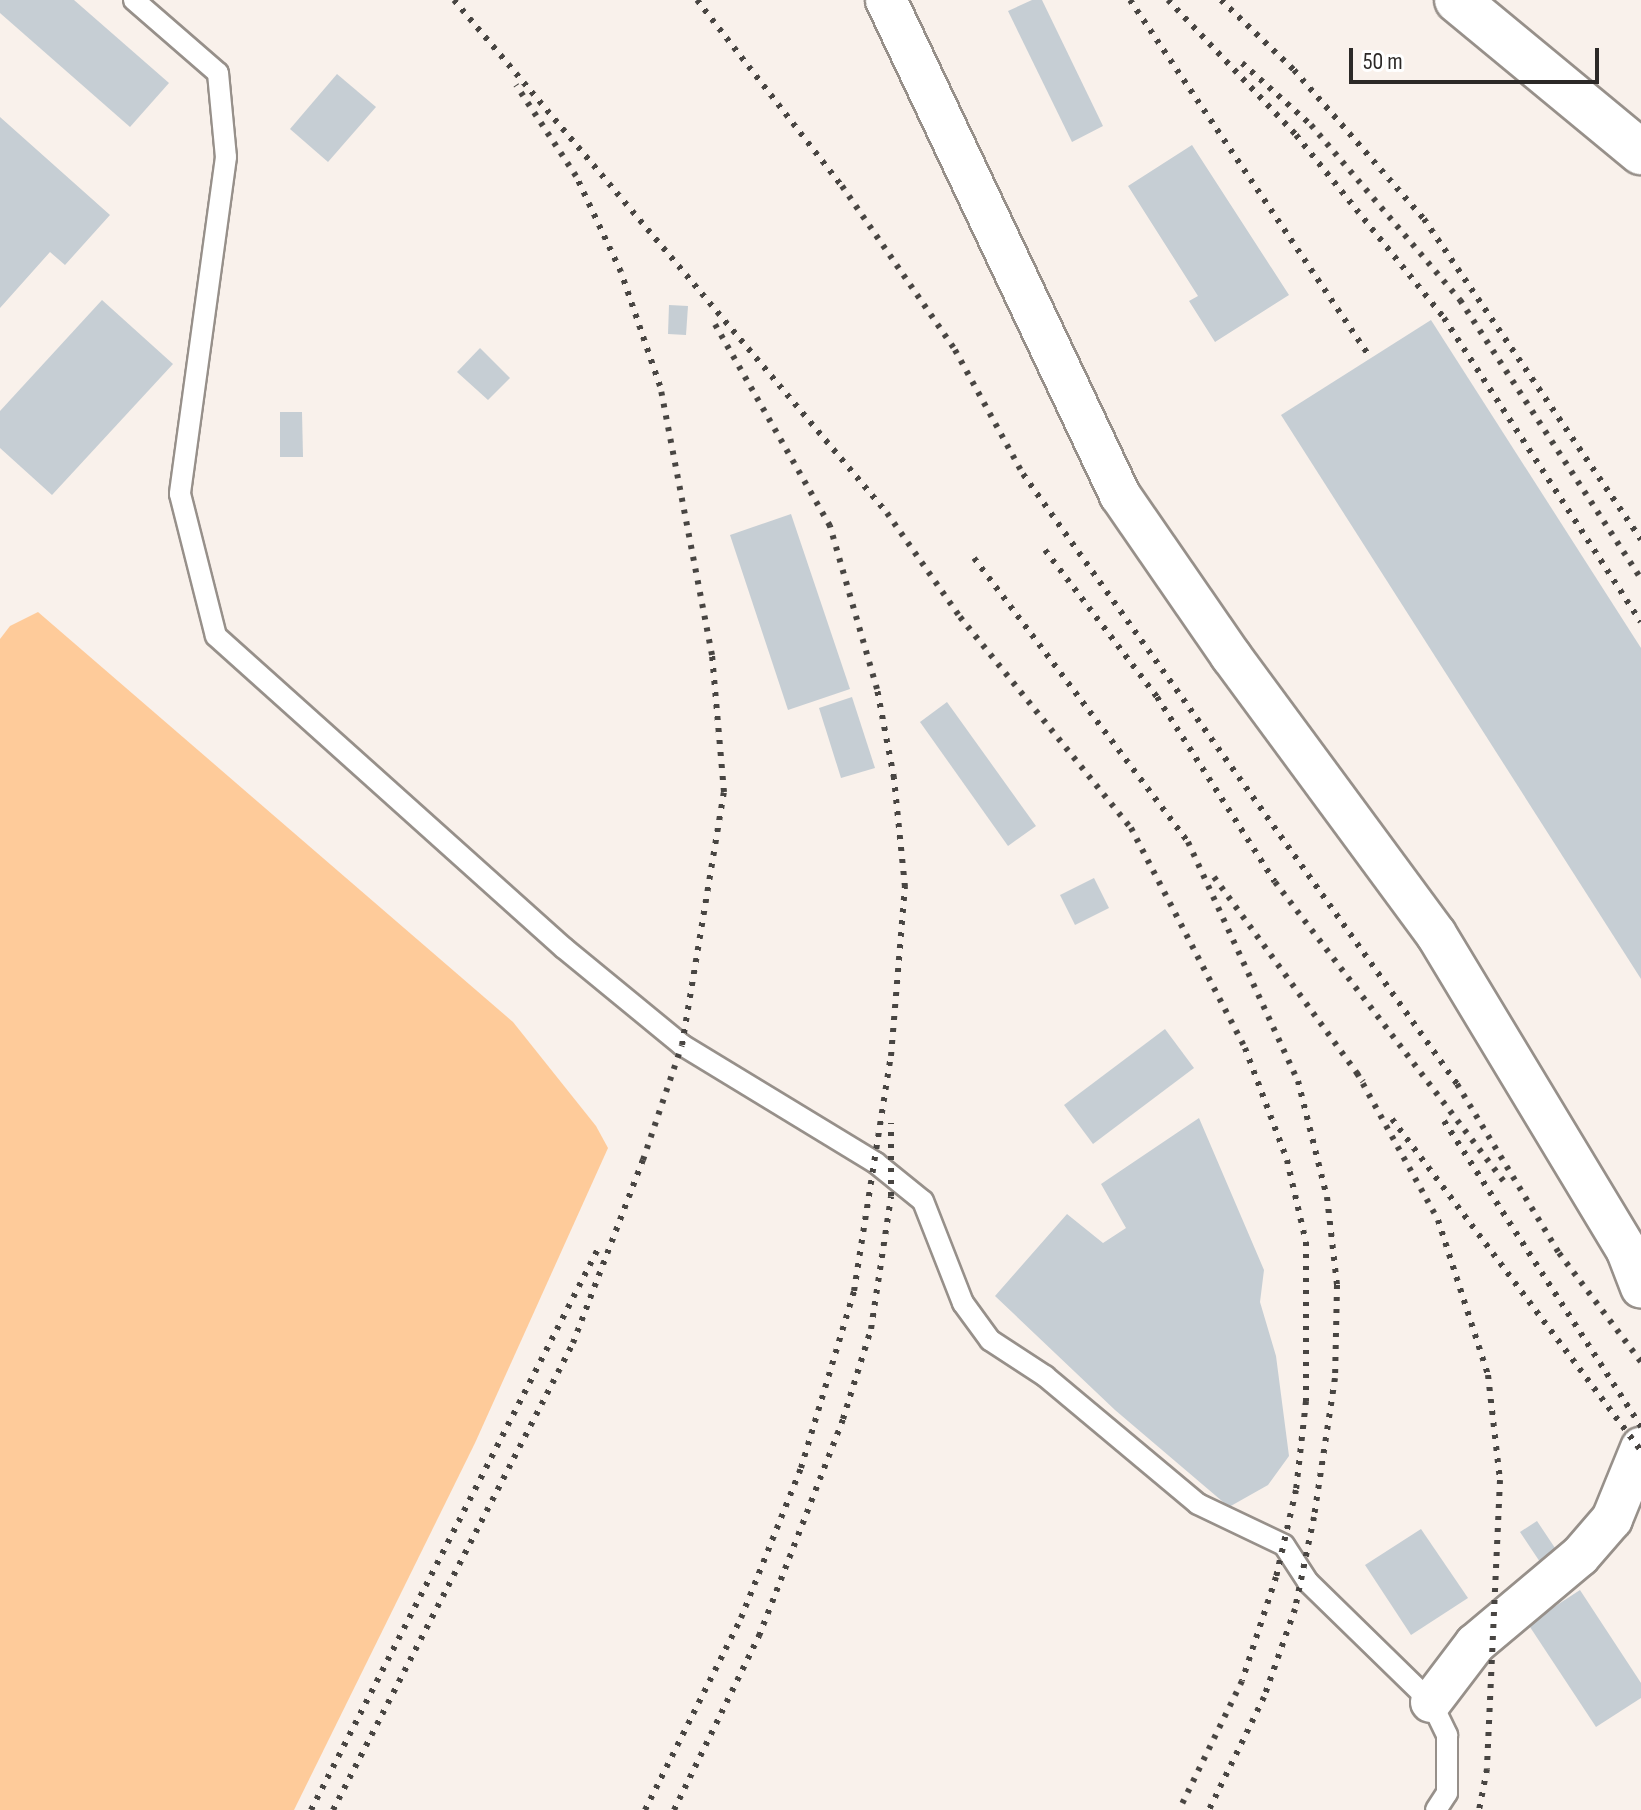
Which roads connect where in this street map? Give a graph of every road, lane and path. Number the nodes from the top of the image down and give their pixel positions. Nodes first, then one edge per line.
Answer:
1 (134, 0) edge
2 (886, 0) edge
3 (1457, 0) edge
4 (1641, 152) edge
5 (1641, 1287) edge
6 (1641, 1448) edge
7 (1431, 1702) junction
8 (1436, 1810) edge

1 - 7 lane
2 - 5 street
3 - 4 highway
6 - 7 street
7 - 8 lane

